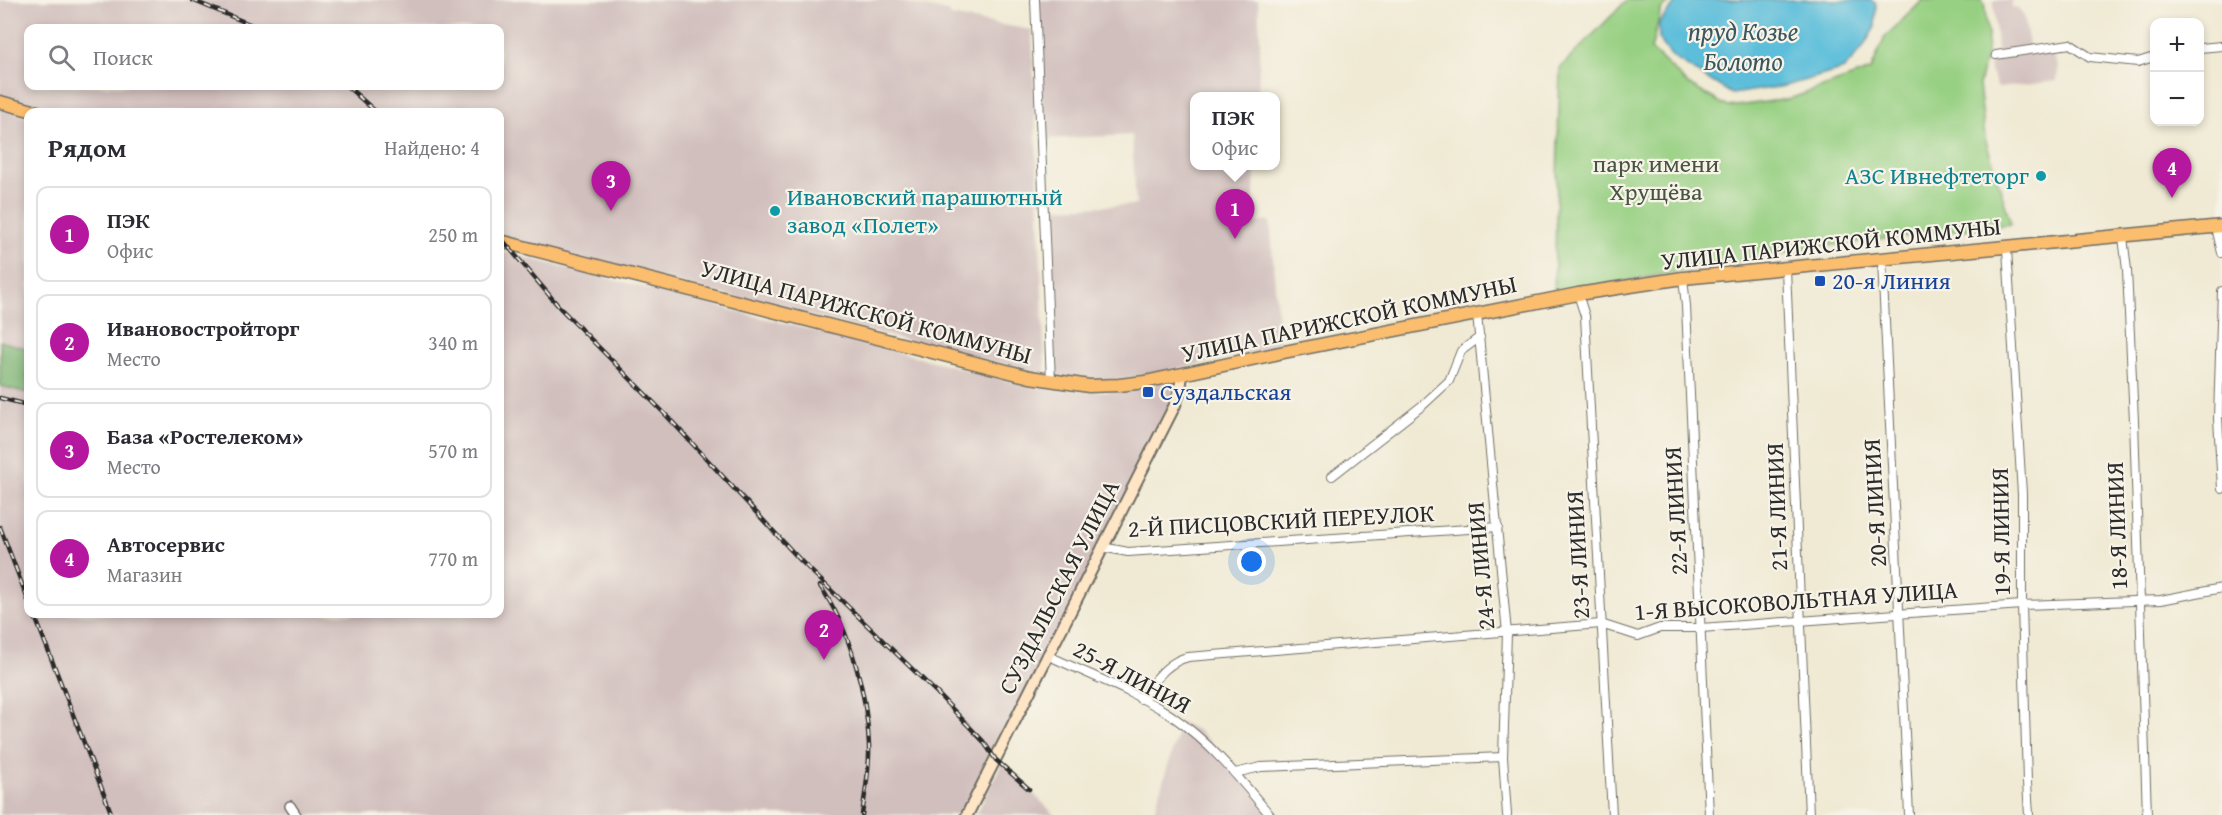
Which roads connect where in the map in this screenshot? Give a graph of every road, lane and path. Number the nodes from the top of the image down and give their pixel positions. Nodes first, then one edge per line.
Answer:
1 (1035, 0) edge
2 (2222, 46) edge
3 (2204, 48) edge
4 (1995, 55) dead end
5 (2150, 58) edge
6 (0, 102) edge
7 (24, 108) edge
8 (2219, 226) edge
9 (2123, 237) junction
10 (504, 242) edge
11 (2007, 249) junction
12 (2222, 253) edge
13 (1882, 260) junction
14 (1786, 269) junction
15 (1683, 278) junction
16 (2222, 291) edge
17 (1578, 294) junction
18 (1477, 314) junction
19 (1480, 337) junction
20 (1182, 375) junction
21 (1052, 381) junction
22 (1332, 476) dead end
23 (2222, 489) edge
24 (1498, 527) junction
25 (1102, 547) junction
26 (2222, 588) edge
27 (2138, 600) junction
28 (2022, 605) junction
29 (1900, 615) junction
30 (1800, 621) junction
31 (1601, 624) junction
32 (1701, 628) junction
33 (1507, 633) junction
34 (1047, 656) junction
35 (1140, 699) junction
36 (1503, 757) junction
37 (1235, 773) junction
38 (290, 806) dead end
39 (296, 815) edge
40 (967, 815) edge
41 (1270, 815) edge
42 (1507, 815) edge
43 (1612, 815) edge
44 (1709, 815) edge
45 (1809, 815) edge
46 (1909, 815) edge
47 (2029, 815) edge
48 (2147, 815) edge

1 - 21 street
2 - 3 street
4 - 5 street
6 - 7 main road
8 - 9 main road, УЛИЦА ПАРИЖСКОЙ КОММУНЫ
8 - 12 street
9 - 11 main road, УЛИЦА ПАРИЖСКОЙ КОММУНЫ
9 - 27 street, 18-Я ЛИНИЯ
10 - 21 main road, УЛИЦА ПАРИЖСКОЙ КОММУНЫ
11 - 13 main road, УЛИЦА ПАРИЖСКОЙ КОММУНЫ
11 - 28 street, 19-Я ЛИНИЯ
13 - 14 main road, УЛИЦА ПАРИЖСКОЙ КОММУНЫ
13 - 29 street, 20-Я ЛИНИЯ
14 - 15 main road, УЛИЦА ПАРИЖСКОЙ КОММУНЫ
14 - 30 street, 21-Я ЛИНИЯ
15 - 17 main road, УЛИЦА ПАРИЖСКОЙ КОММУНЫ
15 - 32 street, 22-Я ЛИНИЯ
16 - 23 street
17 - 18 main road, УЛИЦА ПАРИЖСКОЙ КОММУНЫ
17 - 31 street, 23-Я ЛИНИЯ
18 - 19 street, 24-Я ЛИНИЯ
18 - 20 main road, УЛИЦА ПАРИЖСКОЙ КОММУНЫ
19 - 22 street
19 - 24 street, 24-Я ЛИНИЯ
20 - 21 main road, УЛИЦА ПАРИЖСКОЙ КОММУНЫ
20 - 25 main road, СУЗДАЛЬСКАЯ УЛИЦА
24 - 25 street, 2-Й ПИСЦОВСКИЙ ПЕРЕУЛОК
24 - 33 street, 24-Я ЛИНИЯ
25 - 34 main road, СУЗДАЛЬСКАЯ УЛИЦА
26 - 27 street, 1-Я ВЫСОКОВОЛЬТНАЯ УЛИЦА
27 - 28 street, 1-Я ВЫСОКОВОЛЬТНАЯ УЛИЦА
27 - 48 street, 18-Я ЛИНИЯ
28 - 29 street, 1-Я ВЫСОКОВОЛЬТНАЯ УЛИЦА
28 - 47 street, 19-Я ЛИНИЯ
29 - 30 street, 1-Я ВЫСОКОВОЛЬТНАЯ УЛИЦА
29 - 46 street, 20-Я ЛИНИЯ
30 - 32 street, 1-Я ВЫСОКОВОЛЬТНАЯ УЛИЦА
30 - 45 street, 21-Я ЛИНИЯ
31 - 32 street, 1-Я ВЫСОКОВОЛЬТНАЯ УЛИЦА
31 - 33 street, 1-Я ВЫСОКОВОЛЬТНАЯ УЛИЦА
31 - 43 street, 23-Я ЛИНИЯ
32 - 44 street, 22-Я ЛИНИЯ
33 - 35 street, 1-Я ВЫСОКОВОЛЬТНАЯ УЛИЦА
33 - 36 street, 24-Я ЛИНИЯ
34 - 35 street, 25-Я ЛИНИЯ
34 - 40 main road, СУЗДАЛЬСКАЯ УЛИЦА
35 - 37 street, 25-Я ЛИНИЯ
36 - 37 street
36 - 42 street, 24-Я ЛИНИЯ
37 - 41 street, 25-Я ЛИНИЯ
38 - 39 street

